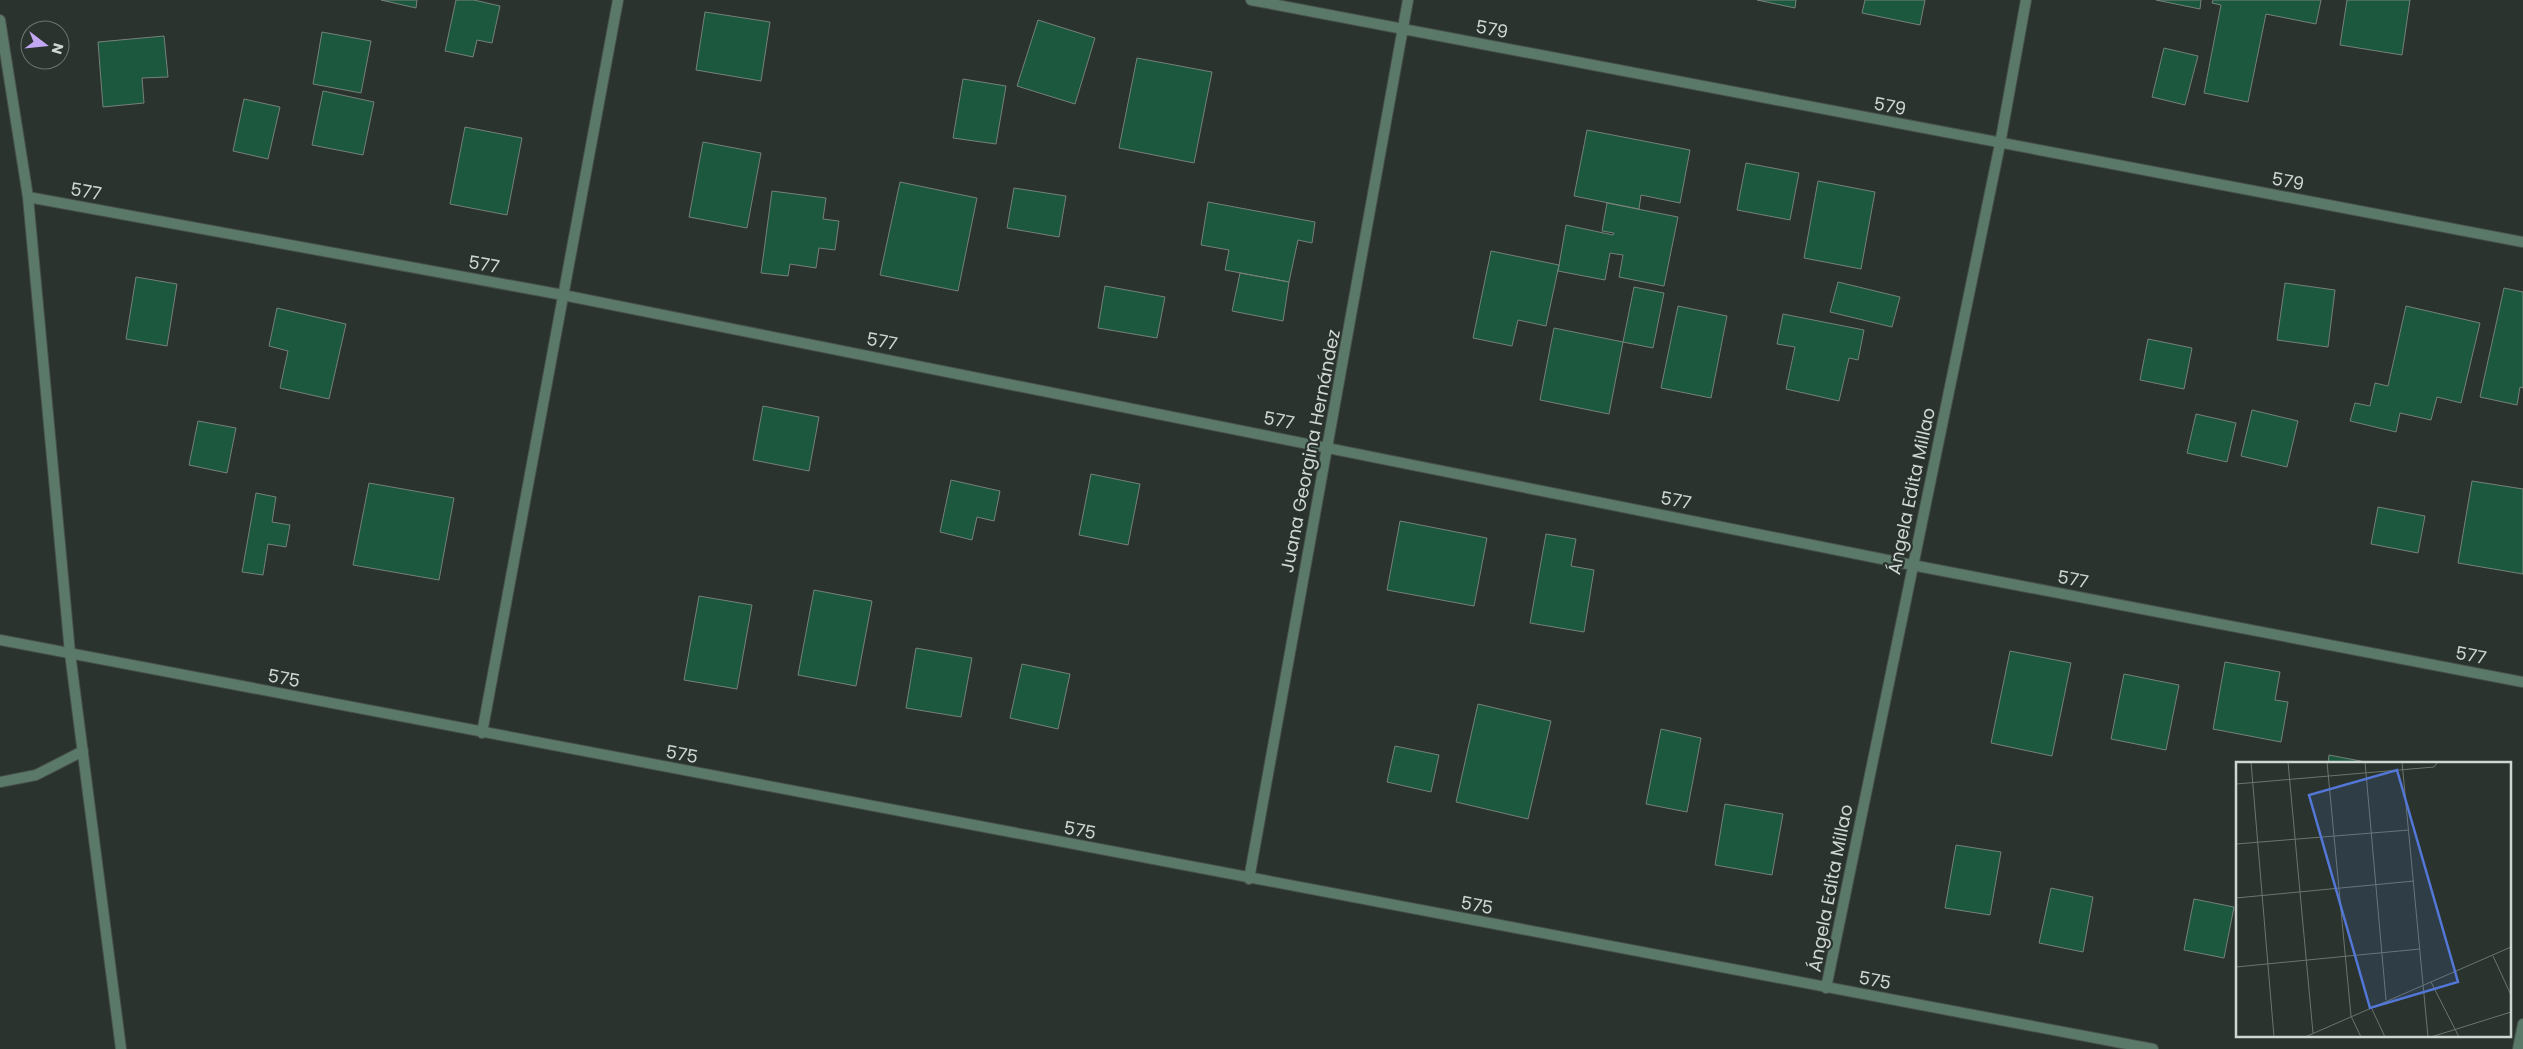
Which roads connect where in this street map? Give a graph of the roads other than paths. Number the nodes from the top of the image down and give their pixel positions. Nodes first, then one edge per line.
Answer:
1 (618, 0) edge
2 (1251, 0) edge
3 (1408, 0) edge
4 (2026, 0) edge
5 (0, 20) edge
6 (1402, 28) junction
7 (2000, 144) junction
8 (28, 197) junction
9 (2523, 242) edge
10 (563, 294) junction
11 (1329, 447) junction
12 (1912, 564) junction
13 (0, 640) edge
14 (70, 653) junction
15 (2523, 682) edge
16 (482, 732) junction
17 (83, 751) junction
18 (0, 782) edge
19 (1249, 879) junction
20 (1826, 988) junction
21 (2523, 1024) edge
22 (122, 1049) edge
23 (2154, 1049) edge
24 (2518, 1049) edge

1 - 10 street
2 - 6 street, 579
3 - 6 street, Juana Georgina Hernández
4 - 7 street, Ángela Edita Millao
5 - 8 street
6 - 7 street, 579
6 - 11 street, Juana Georgina Hernández
7 - 9 street, 579
7 - 12 street, Ángela Edita Millao
8 - 10 street, 577
8 - 14 street
10 - 11 street, 577
10 - 16 street
11 - 12 street, 577
11 - 19 street, Juana Georgina Hernández
12 - 15 street, 577
12 - 20 street, Ángela Edita Millao
13 - 14 street, 575
14 - 16 street, 575
14 - 17 street
16 - 19 street, 575
17 - 18 street
17 - 22 street
19 - 20 street, 575
20 - 23 street, 575
21 - 24 street

